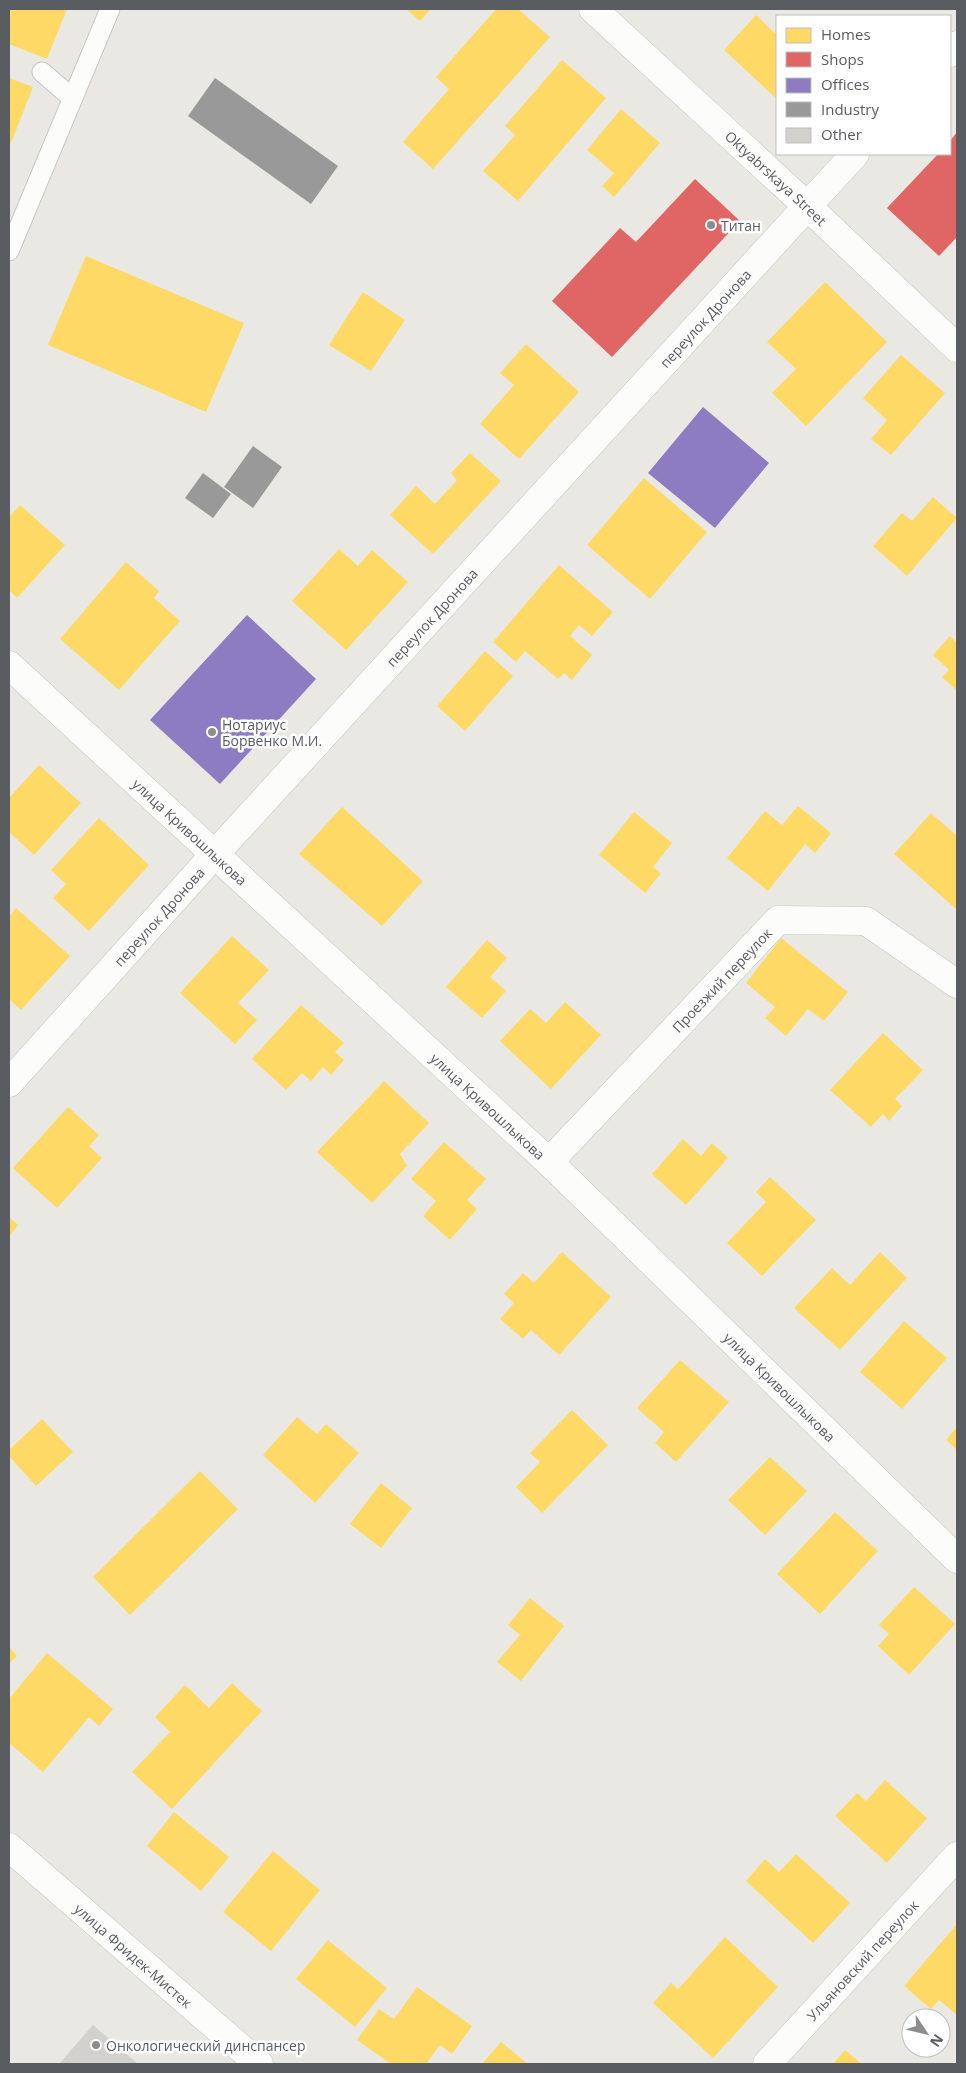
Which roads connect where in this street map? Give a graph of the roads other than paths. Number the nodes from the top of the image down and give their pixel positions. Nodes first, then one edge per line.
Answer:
1 (110, 9) edge
2 (593, 9) edge
3 (42, 72) dead end
4 (72, 98) junction
5 (854, 155) edge
6 (806, 205) junction
7 (9, 251) edge
8 (957, 348) edge
9 (9, 665) edge
10 (214, 855) junction
11 (957, 984) edge
12 (9, 1083) edge
13 (549, 1162) junction
14 (957, 1559) edge
15 (9, 1847) edge
16 (957, 1856) edge
17 (259, 2064) edge
18 (767, 2064) edge

1 - 4 lane
2 - 6 street, Oktyabrskaya Street
3 - 4 lane
4 - 7 lane
5 - 6 street, переулок Дронова
6 - 8 street, Oktyabrskaya Street
6 - 10 street, переулок Дронова
9 - 10 street, улица Кривошлыкова
10 - 12 street, переулок Дронова
10 - 13 street, улица Кривошлыкова
11 - 13 street, Проезжий переулок
13 - 14 street, улица Кривошлыкова
15 - 17 street, улица Фридек-Мистек
16 - 18 street, Ульяновский переулок

